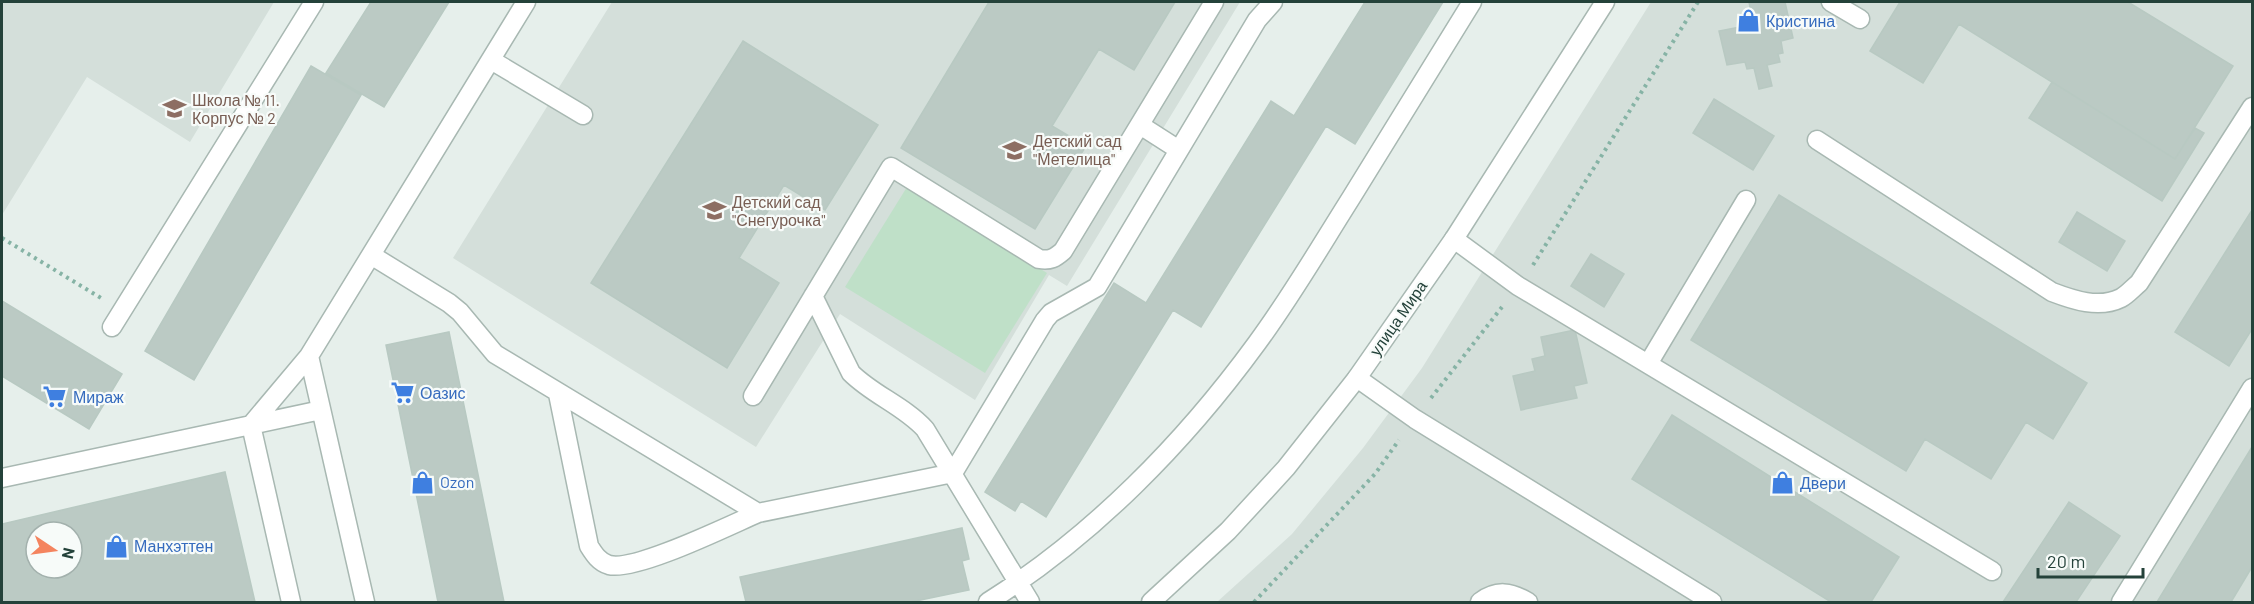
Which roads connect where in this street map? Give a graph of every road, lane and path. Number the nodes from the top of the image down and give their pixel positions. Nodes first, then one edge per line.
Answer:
1 (314, 2) edge
2 (526, 2) edge
3 (1214, 2) edge
4 (1273, 2) edge
5 (1472, 2) edge
6 (1605, 2) edge
7 (1698, 2) edge
8 (1831, 2) edge
9 (1860, 19) dead end
10 (491, 60) junction
11 (2253, 107) edge
12 (583, 115) dead end
13 (1140, 125) junction
14 (1817, 141) dead end
15 (1179, 150) junction
16 (1746, 200) dead end
17 (2, 238) edge
18 (1454, 239) junction
19 (371, 255) junction
20 (1518, 286) junction
21 (813, 296) junction
22 (122, 311) junction
23 (112, 327) dead end
24 (309, 356) junction
25 (1648, 364) junction
26 (1357, 378) junction
27 (2253, 388) edge
28 (558, 394) junction
29 (753, 396) dead end
30 (321, 410) junction
31 (1415, 419) junction
32 (251, 425) junction
33 (953, 473) junction
34 (2, 478) edge
35 (758, 513) junction
36 (1992, 571) dead end
37 (1018, 583) junction
38 (291, 603) edge
39 (365, 603) edge
40 (988, 603) edge
41 (1030, 603) edge
42 (1151, 603) edge
43 (1254, 603) edge
44 (1480, 603) edge
45 (1528, 603) edge
46 (1712, 603) edge
47 (2121, 603) edge

1 - 22 street
2 - 10 street
3 - 13 street
4 - 15 street
5 - 37 street
6 - 18 street, улица Мира
7 - 20 path
8 - 9 street
10 - 12 street
10 - 19 street
11 - 14 street
13 - 15 street
13 - 21 street
15 - 33 street
16 - 25 street
17 - 22 path
18 - 20 street
18 - 26 street, улица Мира
19 - 24 street
19 - 28 street
20 - 25 street
20 - 31 path
21 - 29 street
21 - 33 street
22 - 23 street
24 - 30 street
24 - 32 street
25 - 36 street
26 - 31 street
26 - 42 street, улица Мира
27 - 47 street
28 - 35 street
28 - 35 street
30 - 32 street
30 - 39 street
31 - 43 path
31 - 46 street
32 - 34 street
32 - 38 street
33 - 35 street
33 - 37 street
37 - 40 street
37 - 41 street
44 - 45 street

